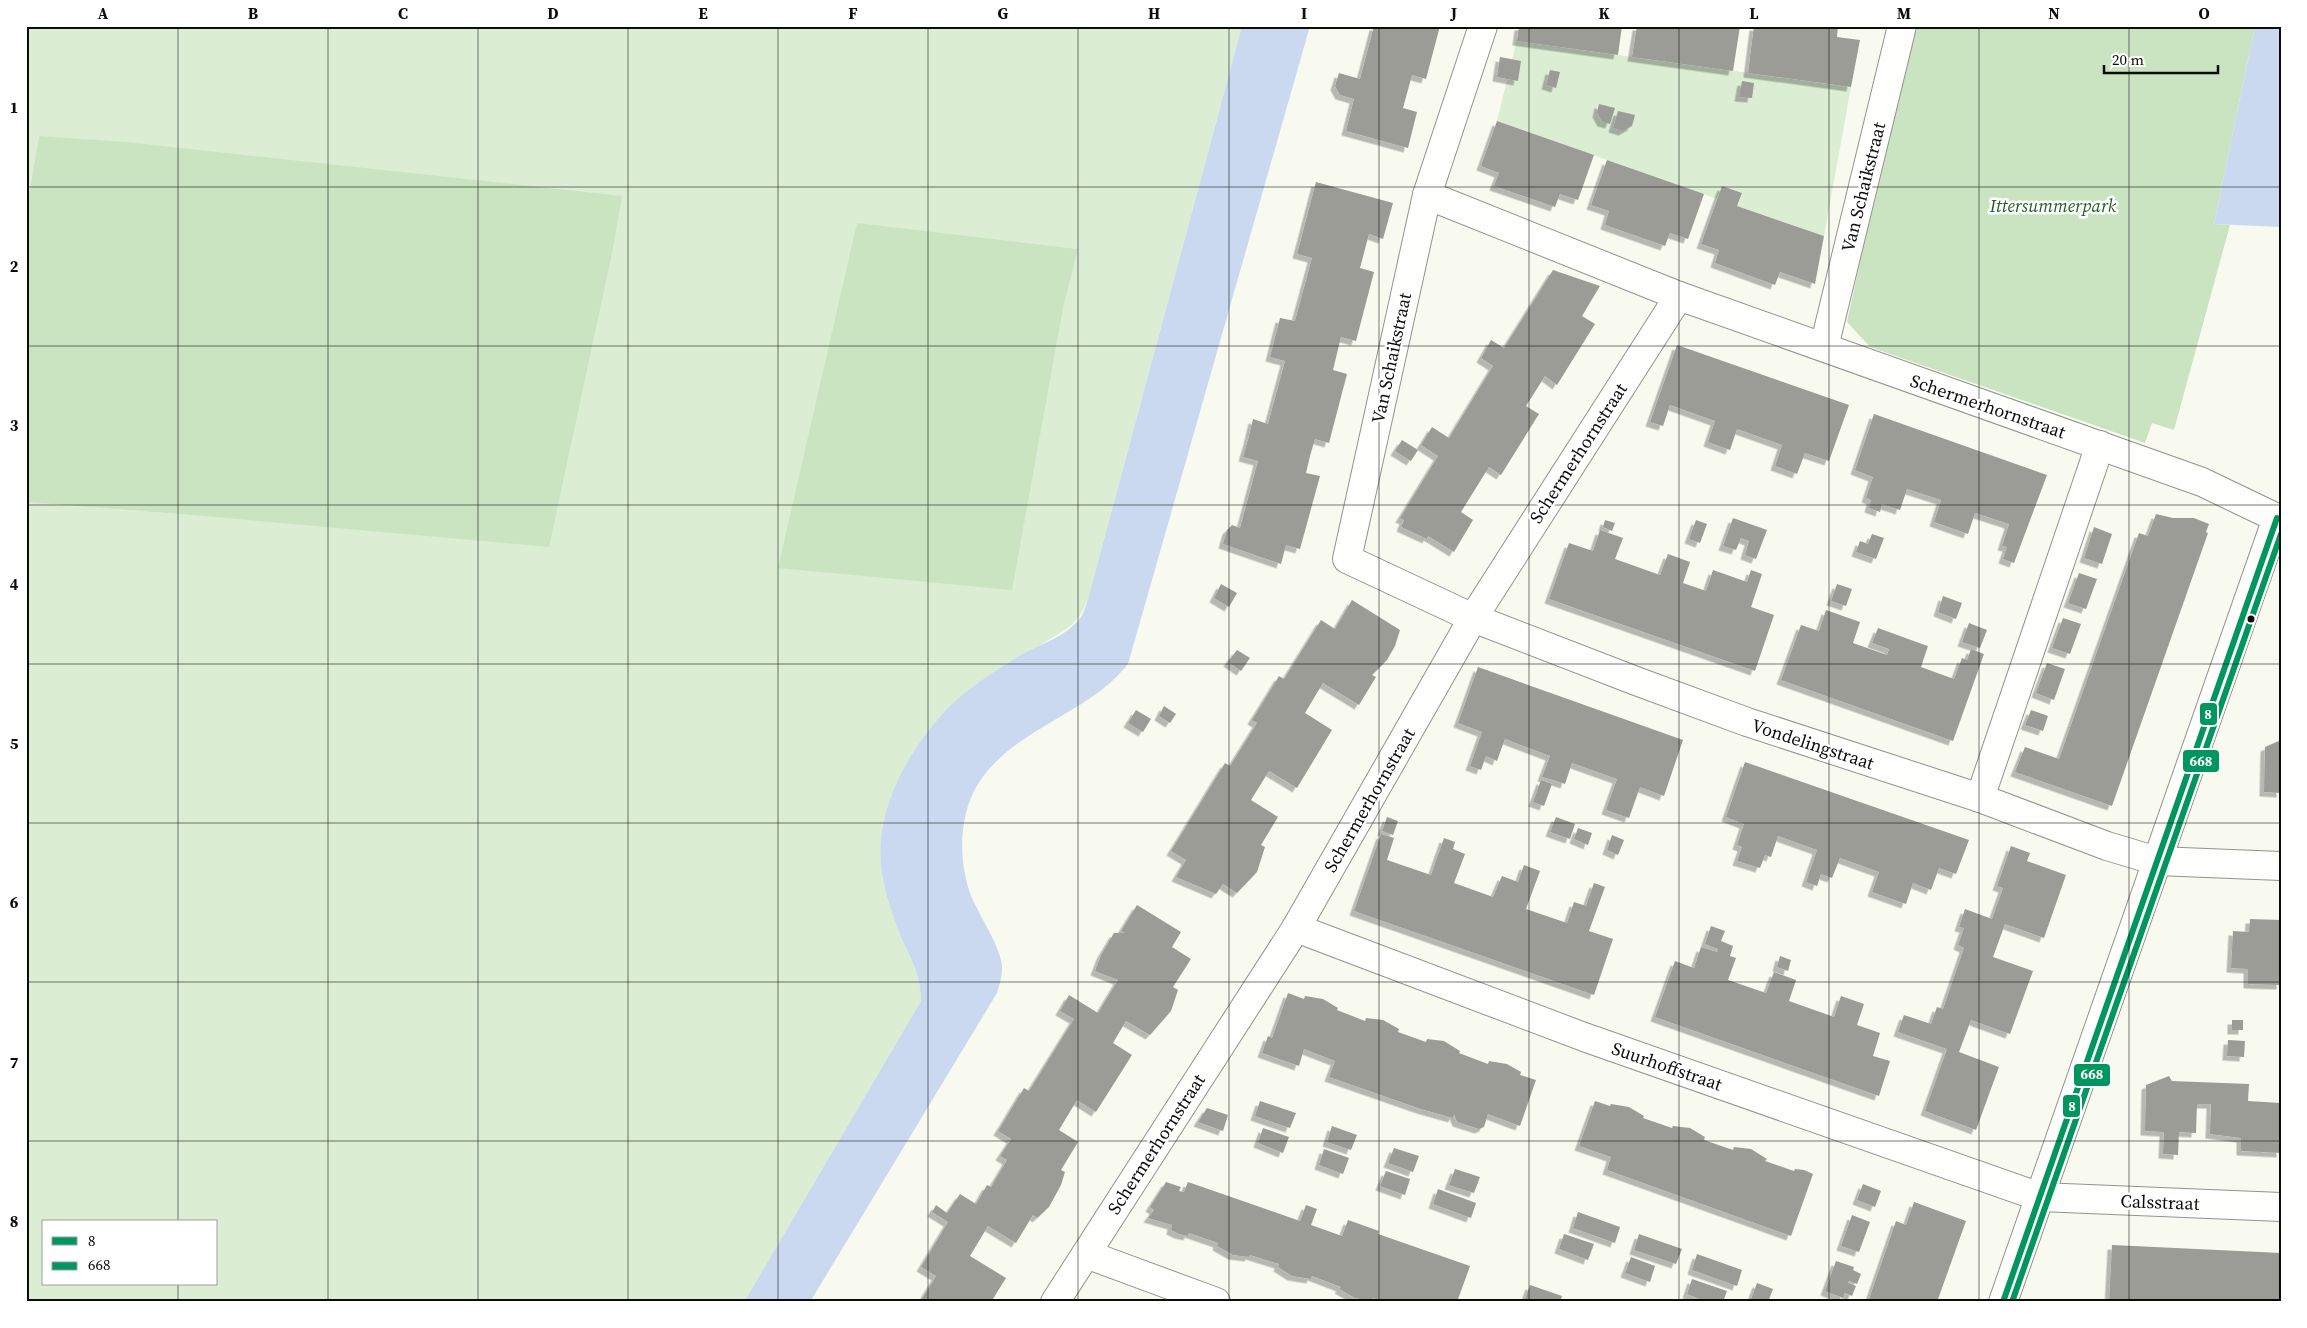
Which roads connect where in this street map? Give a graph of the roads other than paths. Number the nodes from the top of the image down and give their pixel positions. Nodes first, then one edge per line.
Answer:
1 (1483, 26) edge
2 (1902, 26) edge
3 (1427, 195) junction
4 (1679, 296) junction
5 (1824, 347) junction
6 (2100, 446) junction
7 (2279, 517) edge
8 (1473, 618) junction
9 (1980, 798) junction
10 (2157, 861) junction
11 (2281, 866) edge
12 (1296, 928) junction
13 (2040, 1198) junction
14 (2281, 1207) edge
15 (1086, 1254) junction
16 (1055, 1302) edge
17 (1216, 1302) edge
18 (2004, 1302) edge

1 - 3 street, Van Schaikstraat
2 - 5 street, Van Schaikstraat
3 - 4 street, Schermerhornstraat
3 - 8 street, Van Schaikstraat
4 - 5 street, Schermerhornstraat
4 - 8 street, Schermerhornstraat
5 - 6 street, Schermerhornstraat
6 - 7 street, Schermerhornstraat
6 - 9 street
7 - 10 street
8 - 9 street, Vondelingstraat
8 - 12 street, Schermerhornstraat
9 - 10 street, Vondelingstraat
10 - 11 street, Vondelingstraat
10 - 13 street
12 - 13 street, Suurhoffstraat
12 - 15 street, Schermerhornstraat
13 - 14 street, Calsstraat
13 - 18 street
15 - 16 street, Schermerhornstraat
15 - 17 street

